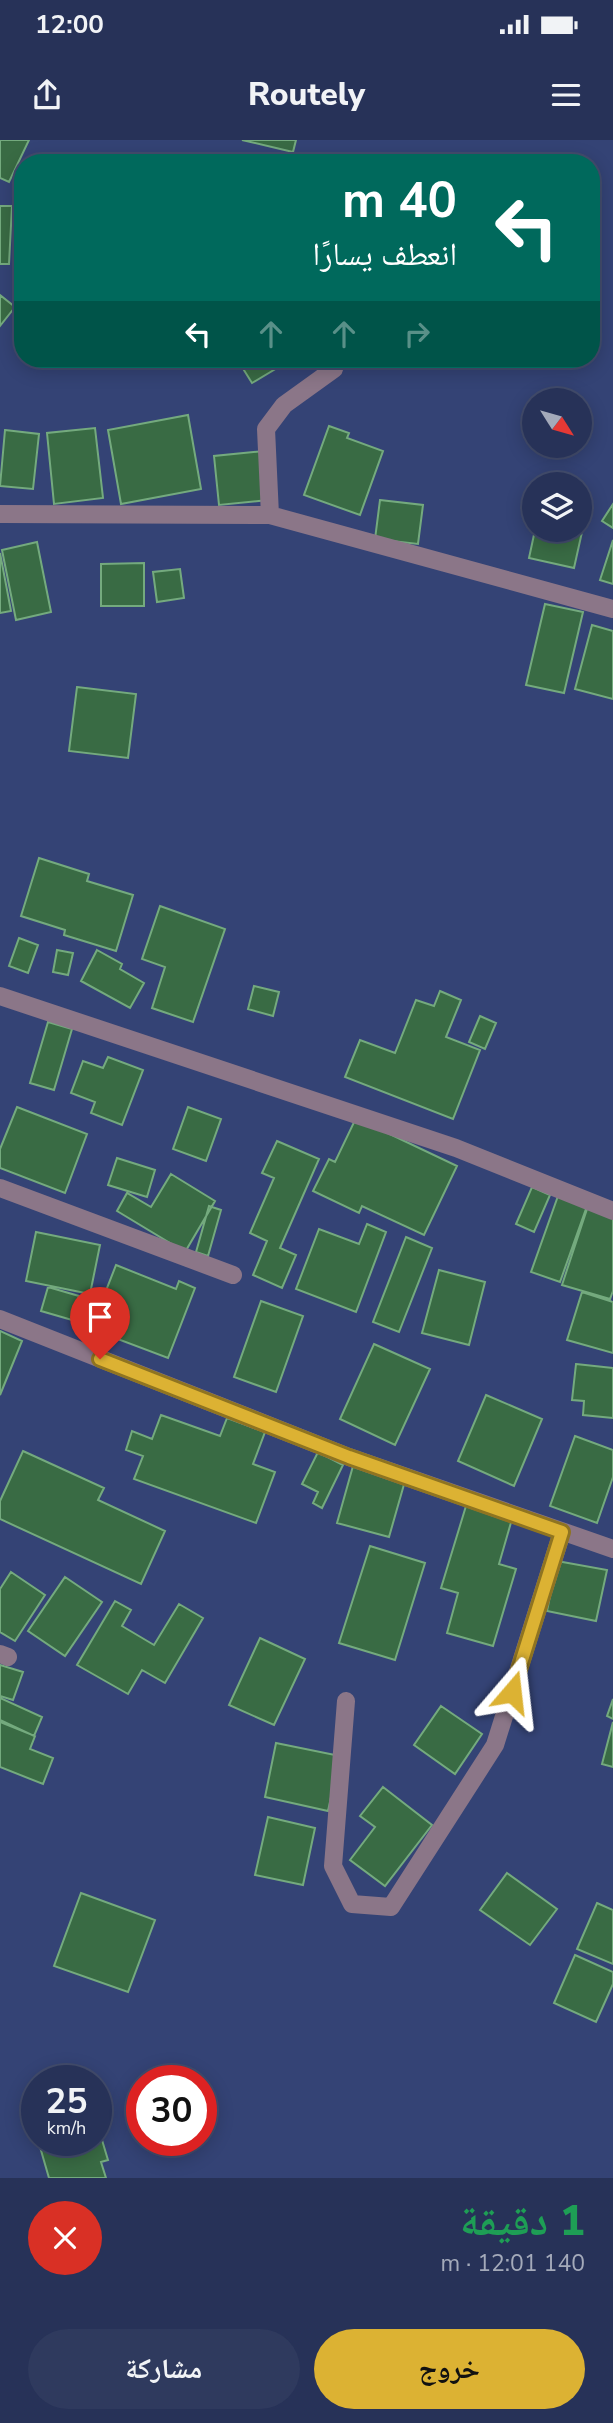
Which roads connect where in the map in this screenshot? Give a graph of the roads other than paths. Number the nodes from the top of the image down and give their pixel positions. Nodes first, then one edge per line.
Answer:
1 (334, 369) dead end
2 (0, 514) edge
3 (270, 515) junction
4 (613, 609) edge
5 (0, 996) edge
6 (0, 1188) edge
7 (613, 1211) edge
8 (233, 1275) dead end
9 (0, 1319) edge
10 (562, 1532) junction
11 (613, 1549) edge
12 (346, 1701) dead end

1 - 3 street
2 - 3 street
3 - 4 street
5 - 7 street
6 - 8 street
9 - 10 street
10 - 11 street
10 - 12 street

